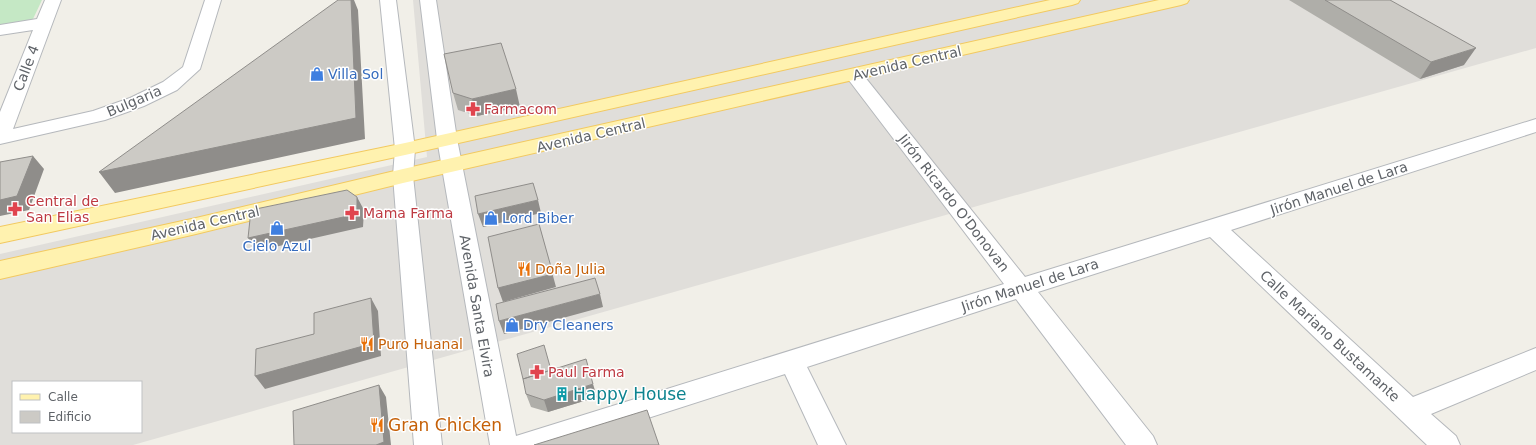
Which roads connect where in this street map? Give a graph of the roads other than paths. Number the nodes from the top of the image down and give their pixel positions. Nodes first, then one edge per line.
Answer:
1 (53, 0) edge
2 (213, 0) edge
3 (388, 0) edge
4 (428, 0) edge
5 (1072, 0) edge
6 (1181, 0) edge
7 (44, 23) junction
8 (0, 30) edge
9 (854, 75) junction
10 (4, 116) edge
11 (1536, 125) edge
12 (0, 137) edge
13 (447, 139) junction
14 (405, 149) junction
15 (452, 166) junction
16 (403, 176) junction
17 (1214, 227) junction
18 (0, 235) edge
19 (0, 270) edge
20 (1020, 288) junction
21 (1536, 359) edge
22 (791, 360) junction
23 (1409, 411) junction
24 (428, 445) edge
25 (504, 445) edge
26 (525, 445) edge
27 (832, 445) edge
28 (1142, 445) edge
29 (1446, 445) edge

1 - 7 street, Calle 4
2 - 12 street, Bulgaria
3 - 14 street
4 - 13 street, Avenida Santa Elvira
5 - 13 main road, Avenida Central
6 - 9 main road, Avenida Central
7 - 8 street
7 - 10 street, Calle 4
9 - 15 main road, Avenida Central
9 - 20 street, Jirón Ricardo O'Donovan
10 - 12 street, Calle 4
11 - 17 street, Jirón Manuel de Lara
13 - 14 main road, Avenida Central
13 - 15 street, Avenida Santa Elvira
14 - 16 street
14 - 18 main road, Avenida Central
15 - 16 main road, Avenida Central
15 - 25 street, Avenida Santa Elvira
16 - 19 main road, Avenida Central
16 - 24 street
17 - 20 street, Jirón Manuel de Lara
17 - 23 street, Calle Mariano Bustamante
20 - 22 street, Jirón Manuel de Lara
20 - 28 street, Jirón Ricardo O'Donovan
21 - 23 street
22 - 26 street, Jirón Manuel de Lara
22 - 27 street
23 - 29 street, Calle Mariano Bustamante

